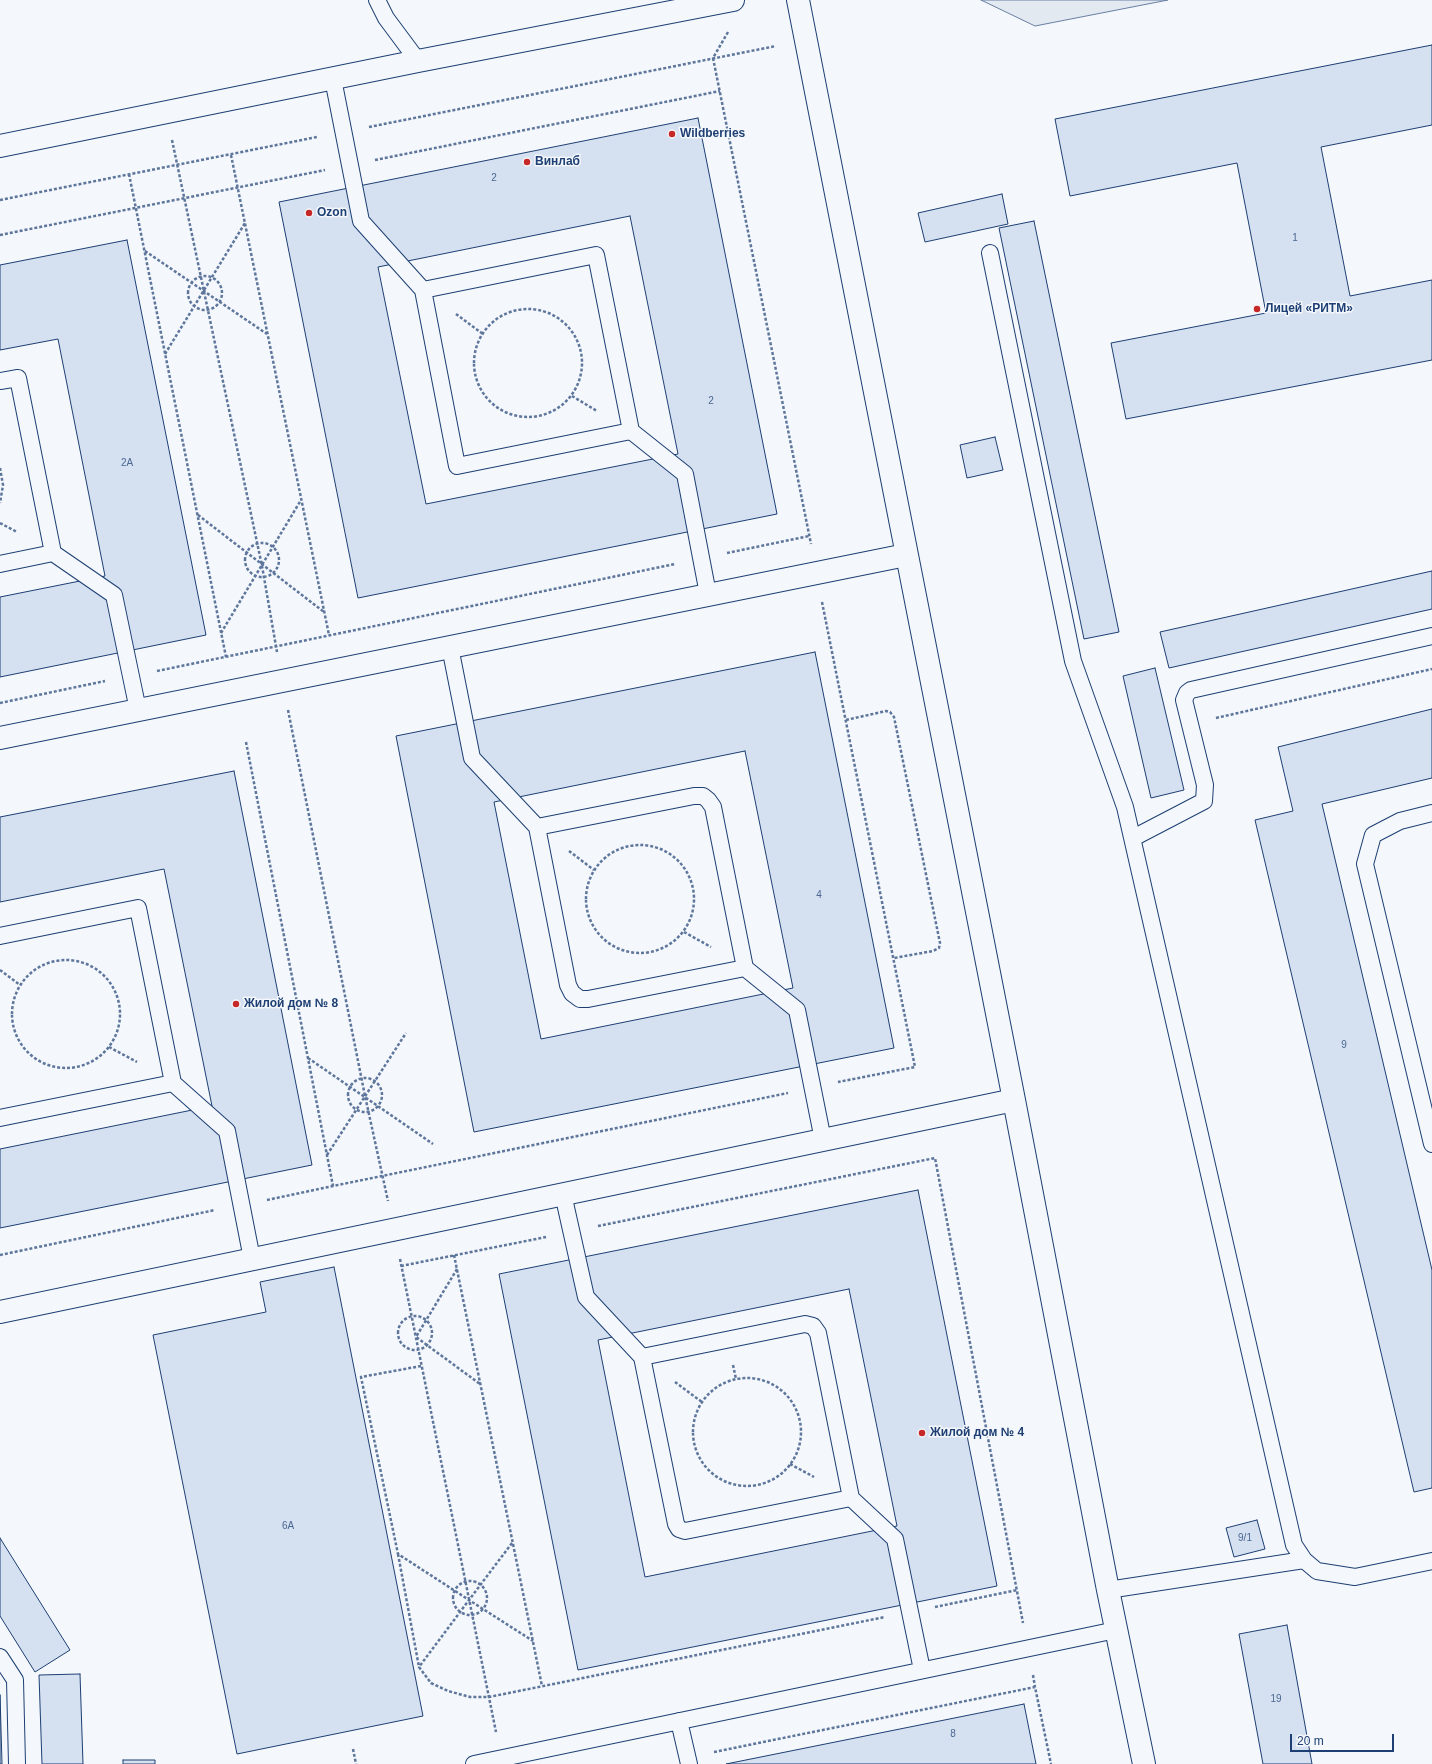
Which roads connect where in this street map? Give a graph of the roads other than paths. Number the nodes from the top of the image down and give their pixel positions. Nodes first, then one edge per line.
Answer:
1 (377, 0) edge
2 (734, 0) edge
3 (798, 0) edge
4 (418, 62) junction
5 (333, 79) junction
6 (0, 146) edge
7 (990, 253) dead end
8 (423, 290) junction
9 (0, 381) edge
10 (631, 431) junction
11 (53, 553) junction
12 (906, 555) junction
13 (0, 564) edge
14 (708, 594) junction
15 (1432, 636) edge
16 (450, 647) junction
17 (138, 710) junction
18 (0, 738) edge
19 (1432, 812) edge
20 (537, 827) junction
21 (1133, 838) junction
22 (0, 936) edge
23 (745, 968) junction
24 (173, 1083) junction
25 (1014, 1100) junction
26 (0, 1118) edge
27 (823, 1140) junction
28 (1432, 1144) edge
29 (563, 1194) junction
30 (252, 1259) junction
31 (0, 1312) edge
32 (642, 1358) junction
33 (851, 1498) junction
34 (1304, 1560) junction
35 (1432, 1561) edge
36 (1108, 1590) junction
37 (1116, 1630) junction
38 (0, 1657) edge
39 (922, 1670) junction
40 (680, 1721) junction
41 (688, 1761) edge
42 (17, 1764) edge
43 (474, 1764) edge
44 (1144, 1764) edge

1 - 4 lane
2 - 4 street
3 - 12 street
4 - 5 street
5 - 6 street
5 - 8 lane
7 - 21 lane
8 - 10 lane
8 - 10 lane
9 - 11 lane
10 - 14 lane
11 - 13 lane
11 - 17 lane
12 - 14 street
12 - 25 street
14 - 16 street
15 - 21 lane
16 - 17 street
16 - 20 lane
17 - 18 street
19 - 28 lane
20 - 23 lane
20 - 23 lane
21 - 34 lane
22 - 24 lane
23 - 27 lane
24 - 26 lane
24 - 30 lane
25 - 27 street
25 - 36 street
27 - 29 street
29 - 30 street
29 - 32 lane
30 - 31 street
32 - 33 lane
32 - 33 lane
33 - 39 lane
34 - 35 lane
34 - 36 lane
36 - 37 street
37 - 39 lane
37 - 44 street
38 - 42 lane
39 - 40 lane
40 - 41 lane
40 - 43 lane

